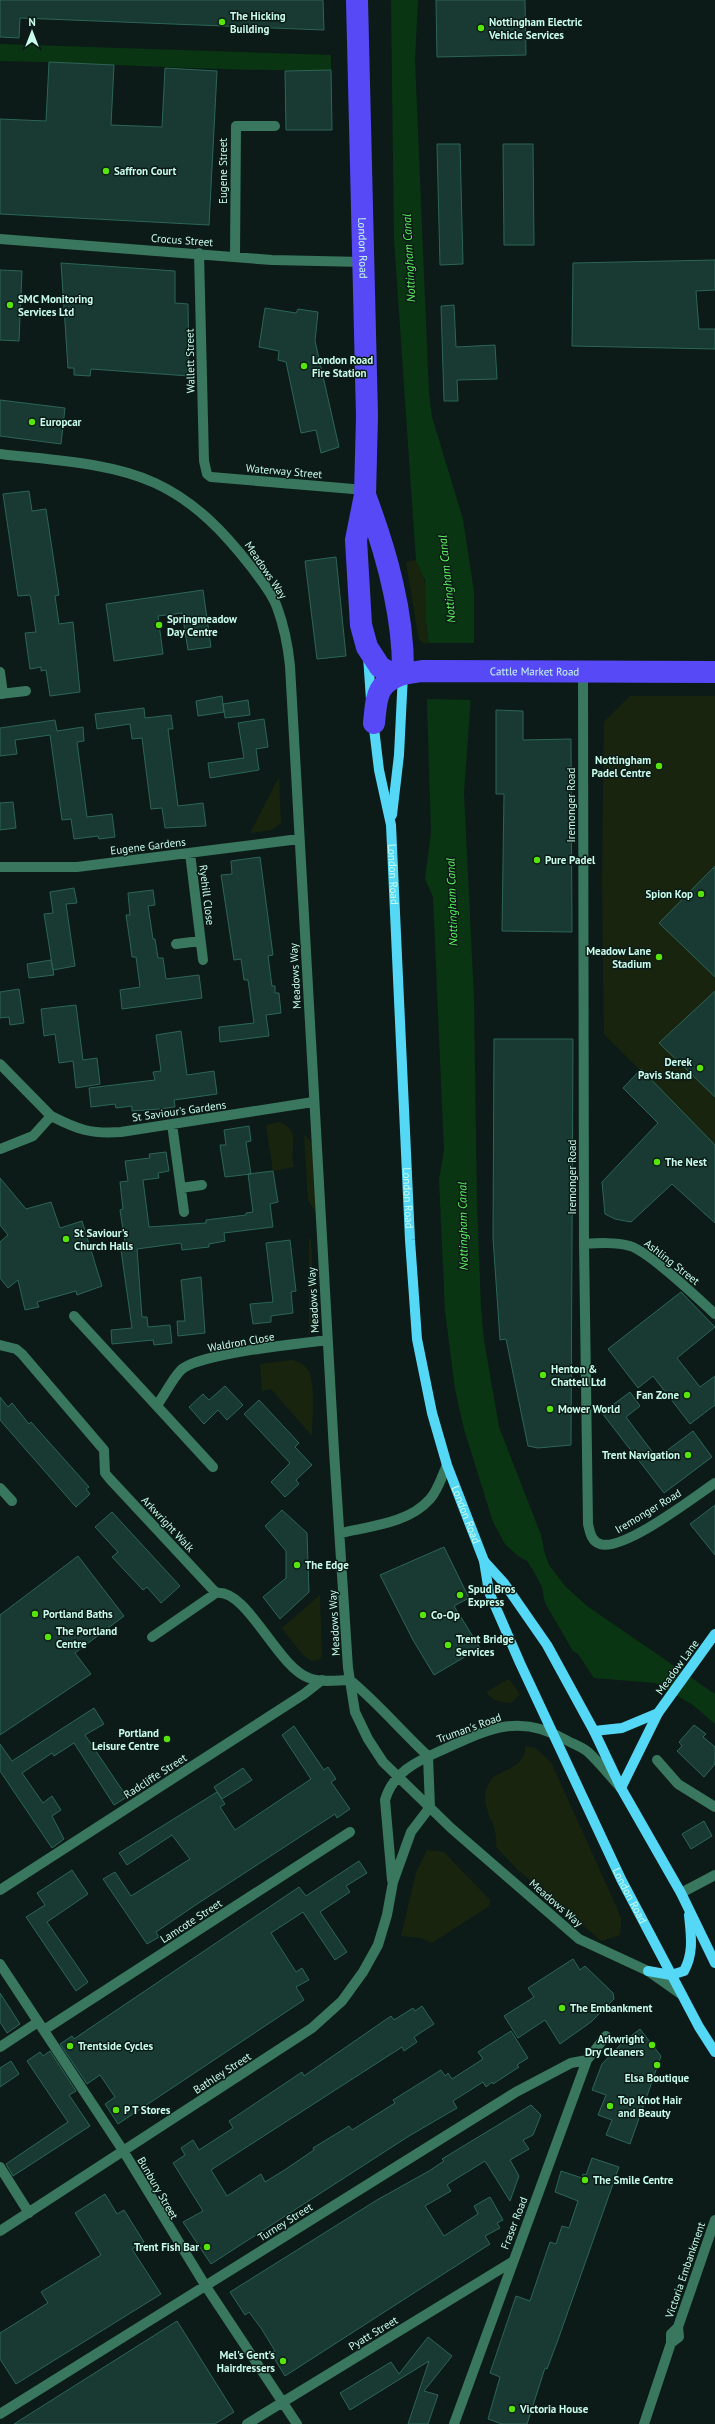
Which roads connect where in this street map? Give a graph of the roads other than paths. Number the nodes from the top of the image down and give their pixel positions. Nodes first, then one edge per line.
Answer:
1 (357, 0) edge
2 (275, 126) dead end
3 (0, 239) edge
4 (199, 253) junction
5 (235, 256) junction
6 (363, 262) junction
7 (0, 454) edge
8 (205, 469) joint
9 (365, 493) junction
10 (367, 648) junction
11 (0, 672) edge
12 (412, 672) junction
13 (715, 672) edge
14 (583, 673) junction
15 (26, 691) dead end
16 (2, 694) edge
17 (374, 723) junction
18 (391, 825) junction
19 (299, 839) junction
20 (190, 853) junction
21 (0, 867) edge
22 (200, 941) junction
23 (176, 944) dead end
24 (203, 960) dead end
25 (0, 1064) edge
26 (313, 1102) junction
27 (51, 1116) junction
28 (172, 1124) junction
29 (0, 1149) edge
30 (202, 1185) dead end
31 (181, 1188) junction
32 (184, 1212) dead end
33 (584, 1244) junction
34 (715, 1314) edge
35 (74, 1316) dead end
36 (327, 1340) junction
37 (0, 1345) edge
38 (157, 1406) junction
39 (447, 1465) junction
40 (213, 1467) dead end
41 (715, 1483) edge
42 (0, 1488) edge
43 (12, 1501) dead end
44 (341, 1532) junction
45 (484, 1561) junction
46 (216, 1593) junction
47 (715, 1634) edge
48 (152, 1637) dead end
49 (322, 1680) junction
50 (350, 1680) junction
51 (658, 1713) junction
52 (594, 1730) junction
53 (555, 1734) junction
54 (428, 1756) junction
55 (657, 1760) dead end
56 (398, 1776) junction
57 (621, 1788) junction
58 (715, 1807) edge
59 (430, 1808) junction
60 (350, 1832) dead end
61 (715, 1875) edge
62 (392, 1882) junction
63 (0, 1890) edge
64 (681, 1893) junction
65 (688, 1907) junction
66 (715, 1963) edge
67 (0, 1964) edge
68 (648, 1971) junction
69 (671, 1975) junction
70 (682, 1995) junction
71 (41, 2026) junction
72 (606, 2036) dead end
73 (0, 2047) edge
74 (715, 2052) edge
75 (587, 2060) junction
76 (124, 2152) junction
77 (0, 2167) edge
78 (29, 2213) junction
79 (715, 2220) edge
80 (0, 2231) edge
81 (512, 2262) junction
82 (205, 2286) junction
83 (282, 2402) junction
84 (0, 2414) edge
85 (247, 2424) edge
86 (297, 2424) edge
87 (454, 2424) edge
88 (644, 2424) edge

1 - 6 highway, London Road
2 - 5 street, Eugene Street
3 - 4 street, Crocus Street
4 - 5 street, Crocus Street
4 - 8 street, Wallett Street
5 - 6 street, Crocus Street
6 - 9 highway, London Road
7 - 19 street, Meadows Way
8 - 9 street, Waterway Street
9 - 10 highway, London Road
9 - 12 highway, London Road
10 - 12 highway, Cattle Market Road
10 - 17 main road, London Road
11 - 16 street
12 - 14 highway, Cattle Market Road
12 - 17 highway
12 - 18 main road, London Road
13 - 14 highway, Cattle Market Road
14 - 33 street, Iremonger Road
15 - 16 street
17 - 18 main road, London Road
18 - 39 main road, London Road
19 - 20 street, Eugene Gardens
19 - 26 street, Meadows Way
20 - 21 street, Eugene Gardens
20 - 22 street, Ryehill Close
22 - 23 street, Ryehill Close
22 - 24 street, Ryehill Close
25 - 27 street, St Saviour's Gardens
26 - 28 street, St Saviour's Gardens
26 - 36 street, Meadows Way
27 - 28 street, St Saviour's Gardens
27 - 29 street
28 - 31 street
30 - 31 street
31 - 32 street
33 - 34 street, Ashling Street
33 - 41 street, Iremonger Road
35 - 38 street
36 - 38 street, Waldron Close
36 - 44 street, Meadows Way
37 - 46 street, Arkwright Walk
38 - 40 street
39 - 44 street
39 - 45 main road, London Road
42 - 43 street
44 - 50 street, Meadows Way
45 - 52 main road, London Road
45 - 53 main road, London Road
46 - 48 street
46 - 49 street
47 - 51 main road, Meadow Lane
49 - 50 street
49 - 63 street, Radcliffe Street
50 - 54 street
50 - 56 street, Meadows Way
51 - 52 main road
51 - 57 main road, Meadow Lane
52 - 57 main road, London Road
53 - 54 street, Truman's Road
53 - 57 street, London Road
53 - 69 main road, London Road
54 - 56 street, Truman's Road
54 - 59 street
55 - 58 street
56 - 59 street, Meadows Way
56 - 62 street, Bathley Street
57 - 64 main road, London Road
59 - 62 street, Bathley Street
59 - 68 street, Meadows Way
60 - 71 street, Lamcote Street
61 - 64 street
62 - 76 street, Bathley Street
64 - 65 main road, London Road
65 - 66 main road, London Road
65 - 69 main road
67 - 71 street, Bunbury Street
68 - 69 main road
68 - 70 street, Meadows Way
69 - 70 main road, London Road
70 - 74 main road, London Road
71 - 73 street, Lamcote Street
71 - 76 street, Bunbury Street
72 - 75 street, Fraser Road
75 - 81 street, Fraser Road
75 - 82 street, Turney Street
76 - 78 street, Bathley Street
76 - 82 street, Bunbury Street
77 - 78 street
78 - 80 street, Bathley Street
79 - 88 street, Victoria Embankment
81 - 83 street, Pyatt Street
81 - 87 street, Fraser Road
82 - 83 street, Bunbury Street
82 - 84 street, Turney Street
83 - 85 street, Pyatt Street
83 - 86 street, Bunbury Street

